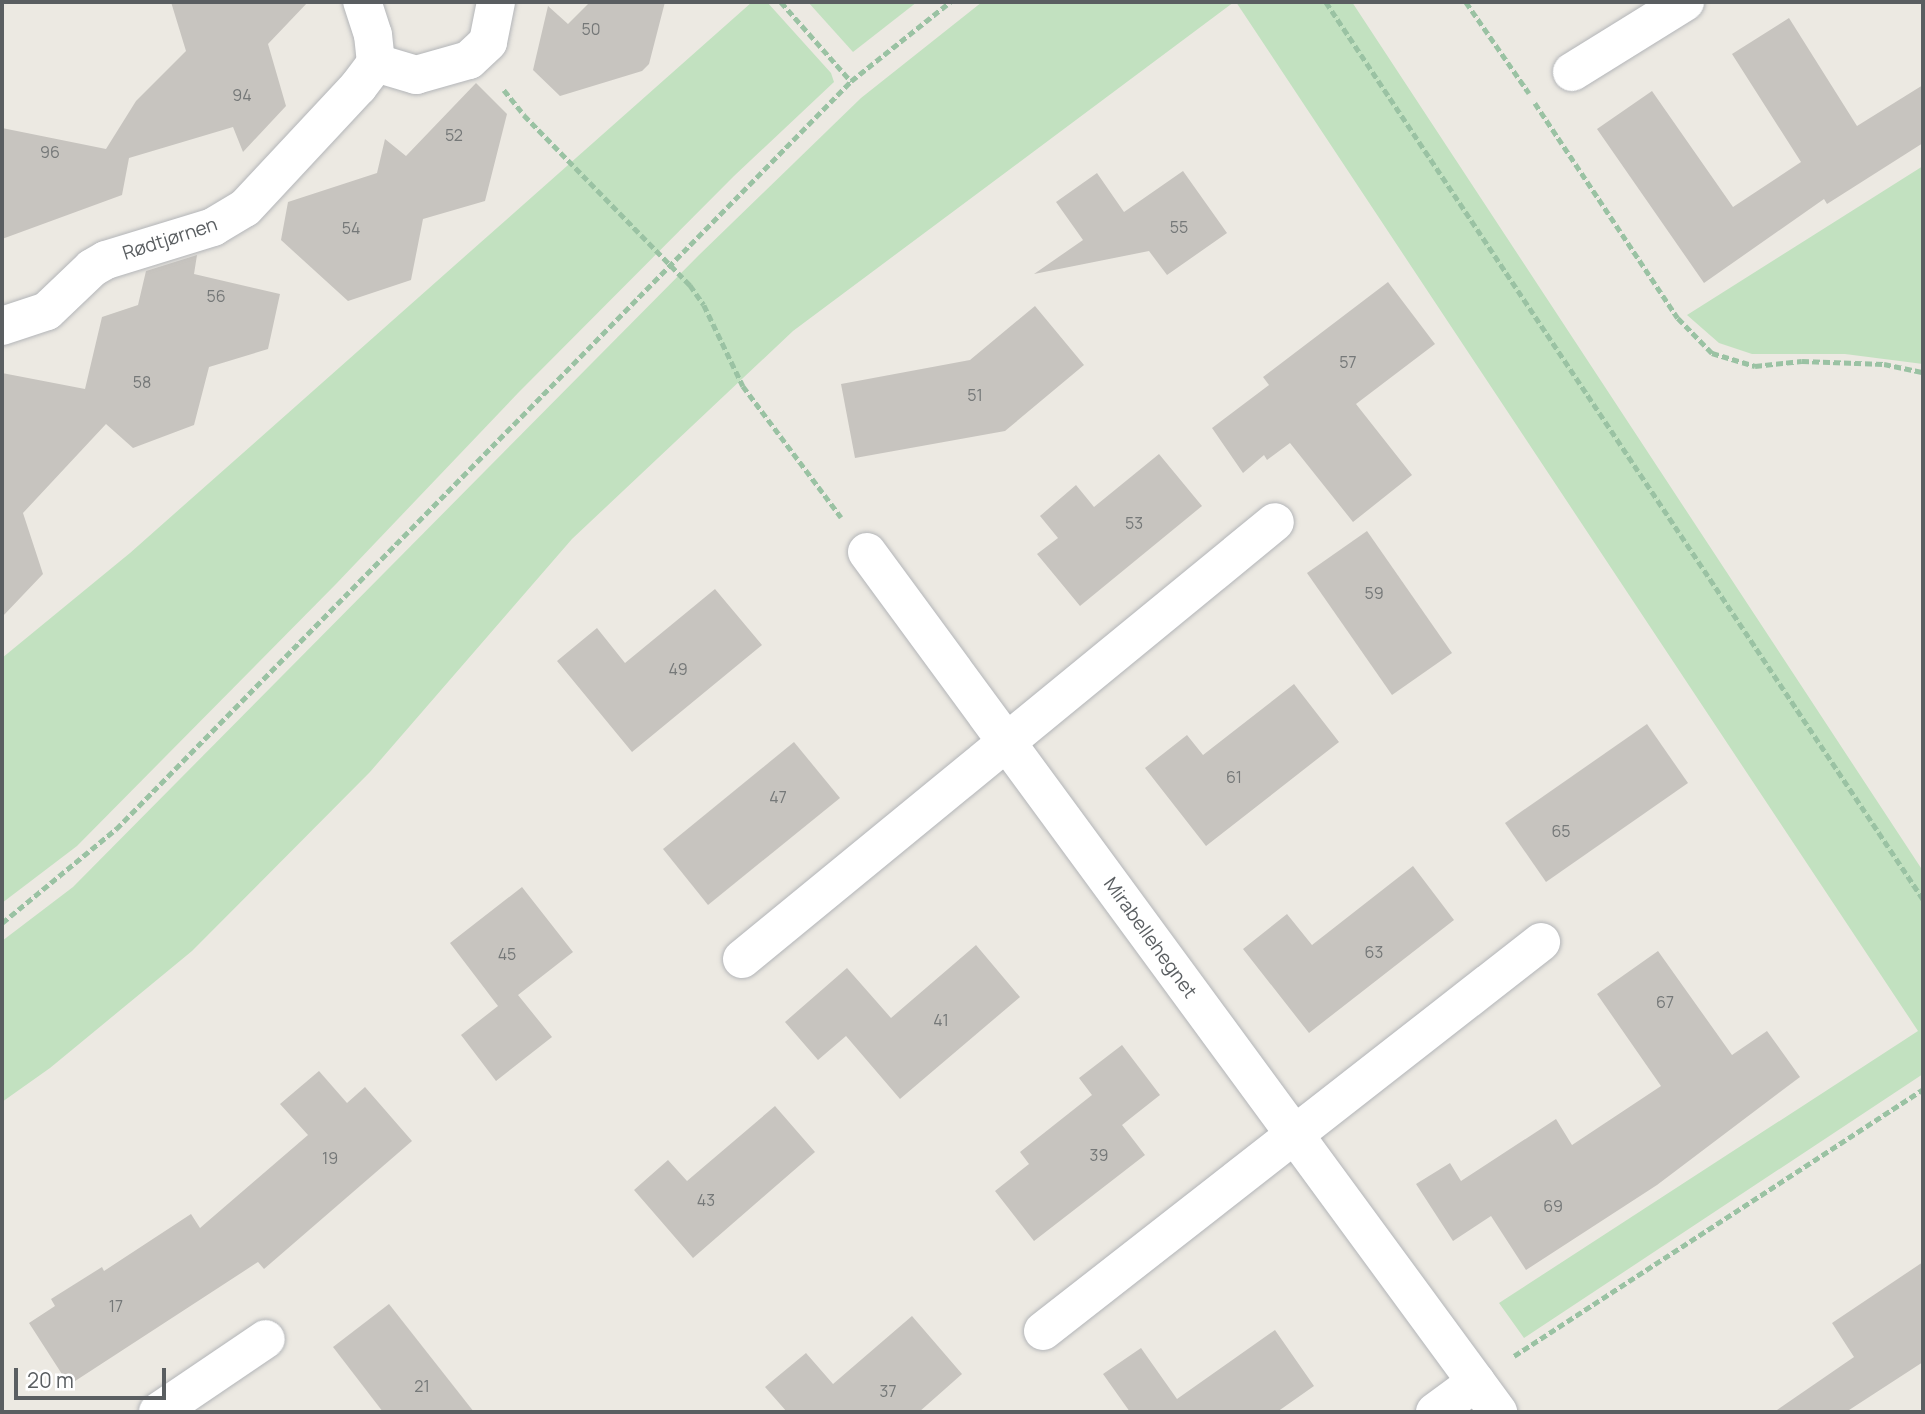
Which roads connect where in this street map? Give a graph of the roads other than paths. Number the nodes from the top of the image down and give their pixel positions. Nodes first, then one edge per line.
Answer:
1 (362, 2) edge
2 (496, 2) edge
3 (1685, 2) edge
4 (376, 63) junction
5 (1572, 72) dead end
6 (2, 326) edge
7 (1275, 522) dead end
8 (867, 552) road end
9 (1007, 742) junction
10 (1541, 942) dead end
11 (742, 959) dead end
12 (1294, 1135) junction
13 (1043, 1331) dead end
14 (266, 1339) dead end
15 (1476, 1382) junction
16 (158, 1412) edge
17 (1435, 1412) edge
18 (1498, 1412) edge

1 - 4 street
2 - 4 street
3 - 5 street
4 - 6 street, Rødtjørnen
7 - 9 street
8 - 9 street, Mirabellehegnet
9 - 11 street
9 - 12 street, Mirabellehegnet
10 - 12 street
12 - 13 street
12 - 15 street, Mirabellehegnet
14 - 16 street
15 - 17 street
15 - 18 street, Mirabellehegnet

